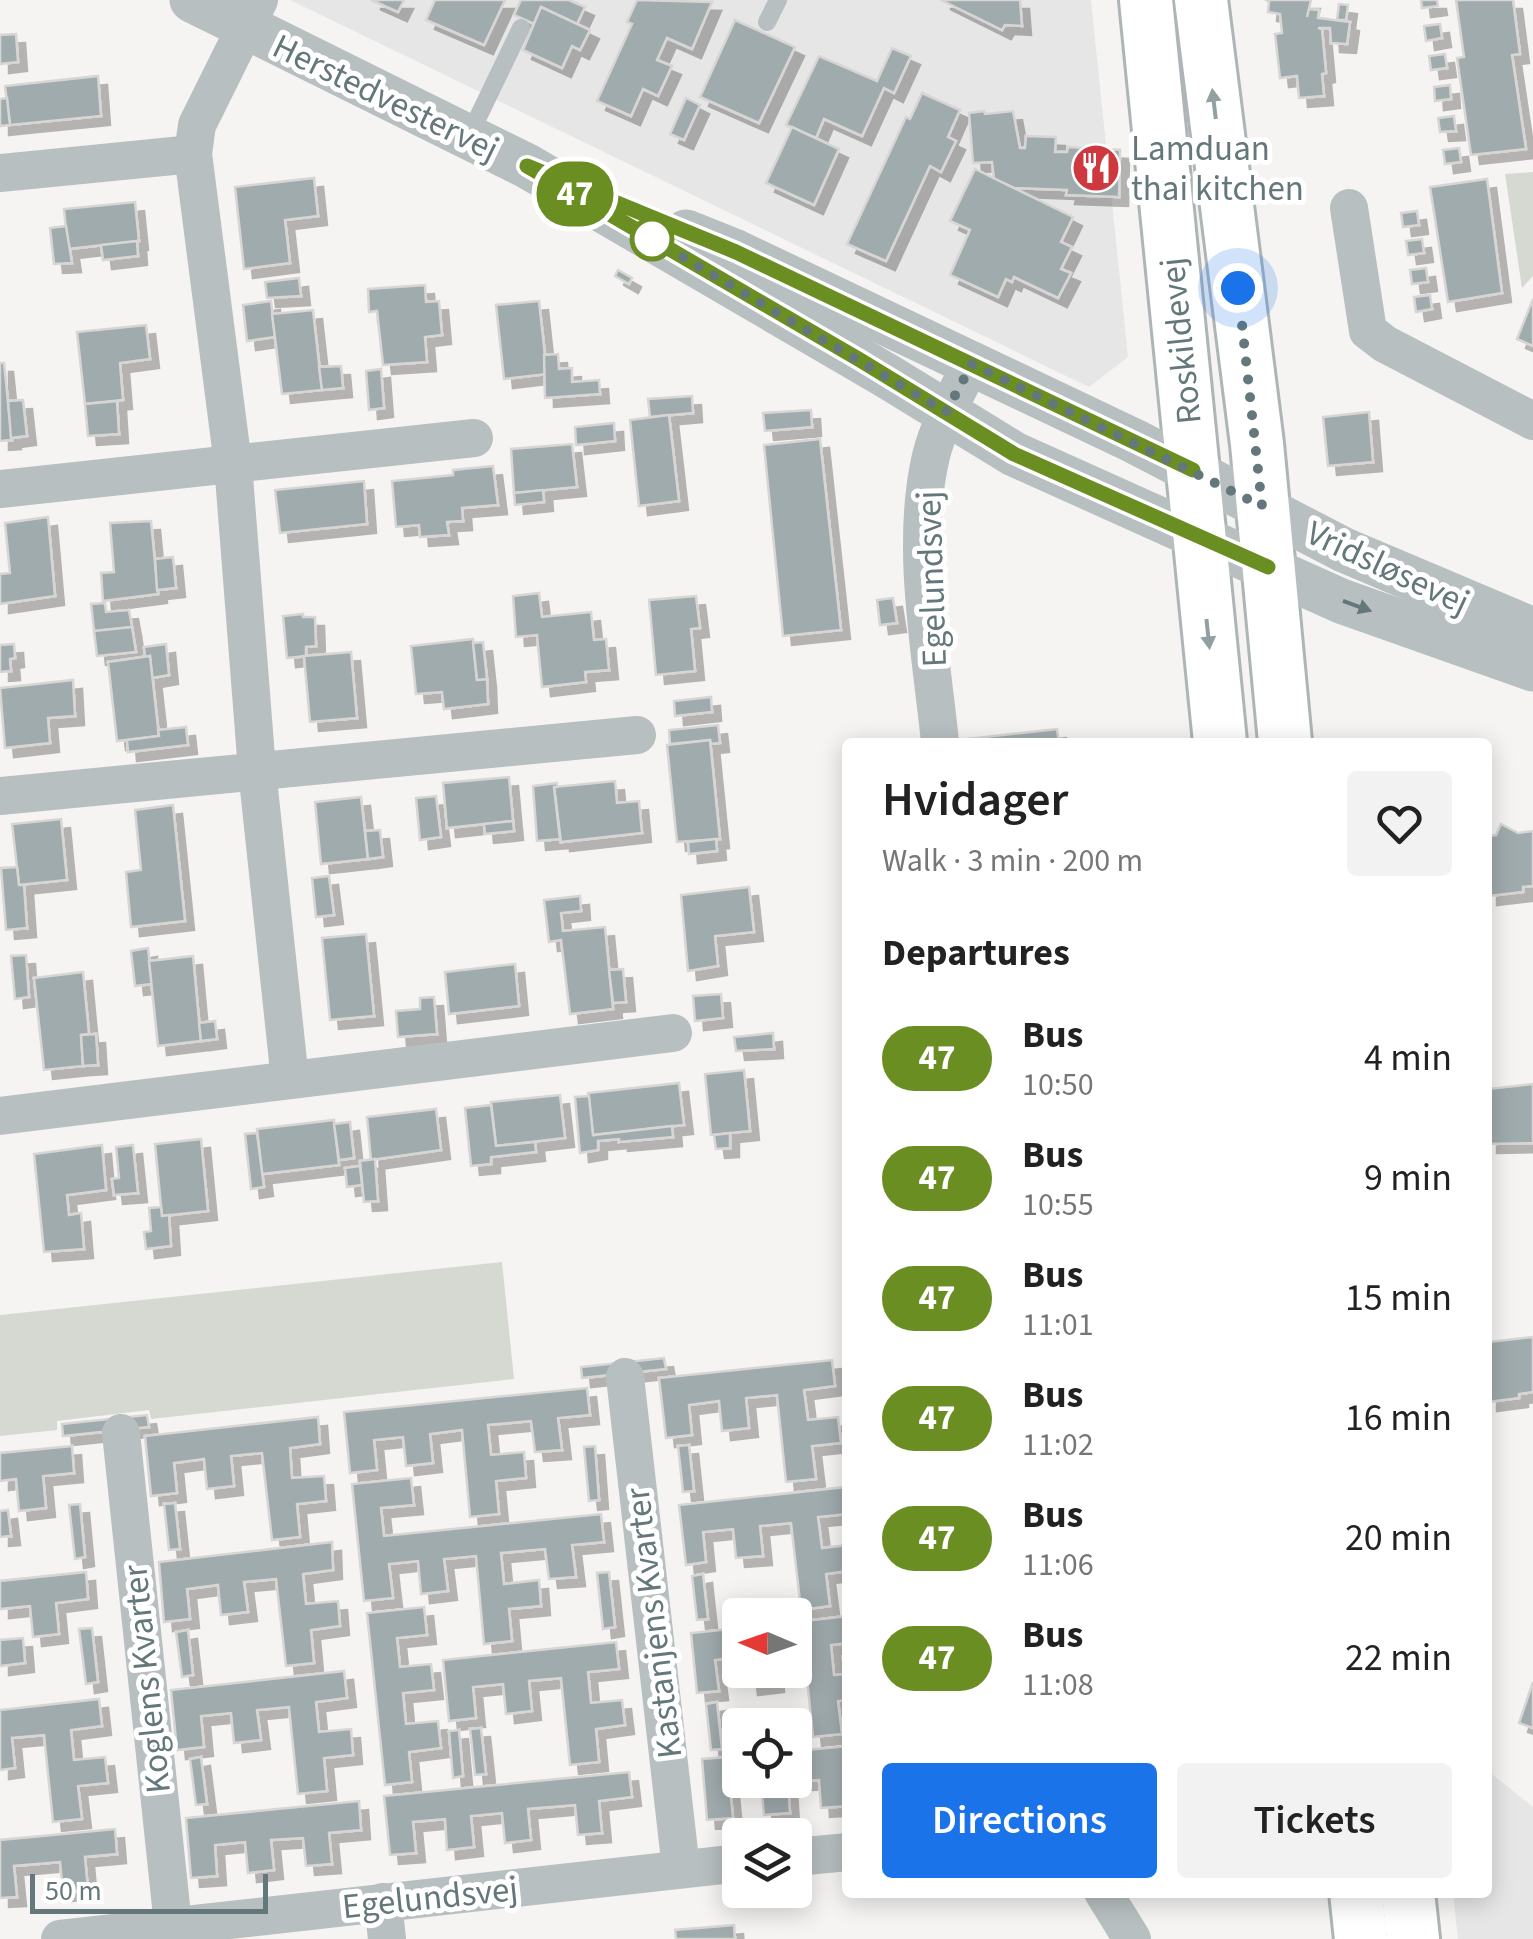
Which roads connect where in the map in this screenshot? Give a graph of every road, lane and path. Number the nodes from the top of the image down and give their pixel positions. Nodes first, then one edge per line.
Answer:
1 (192, 0) edge
2 (778, 0) edge
3 (1201, 0) edge
4 (252, 13) edge
5 (1148, 20) edge
6 (767, 22) dead end
7 (520, 28) dead end
8 (469, 137) junction
9 (193, 154) junction
10 (527, 166) junction
11 (0, 173) edge
12 (1350, 208) dead end
13 (972, 364) junction
14 (946, 412) junction
15 (1533, 421) edge
16 (474, 438) dead end
17 (233, 464) junction
18 (1226, 488) junction
19 (0, 490) edge
20 (1231, 551) junction
21 (1533, 630) edge
22 (1533, 669) edge
23 (637, 735) dead end
24 (940, 738) edge
25 (1220, 738) edge
26 (1255, 738) edge
27 (1284, 738) edge
28 (257, 770) junction
29 (0, 796) edge
30 (672, 1032) dead end
31 (290, 1080) junction
32 (0, 1116) edge
33 (625, 1377) dead end
34 (121, 1433) dead end
35 (842, 1853) edge
36 (812, 1855) edge
37 (722, 1865) edge
38 (681, 1869) junction
39 (1108, 1898) edge
40 (1357, 1898) edge
41 (1409, 1898) edge
42 (385, 1920) edge
43 (173, 1925) junction
44 (60, 1939) edge
45 (1132, 1939) edge
46 (1361, 1939) edge
47 (1413, 1939) edge

1 - 4 street, Herstedvestervej
2 - 6 lane
18 -> 3 main road, Roskildevej
4 - 8 street, Herstedvestervej
4 - 9 street
5 - 18 main road, Roskildevej
7 - 8 lane
8 - 10 street, Herstedvestervej
9 - 11 street
9 - 17 street
10 - 13 street, Herstedvestervej
10 - 14 street, Herstedvestervej
12 - 15 street
13 - 14 street, Egelundsvej
13 - 18 street, Herstedvestervej
14 - 20 street, Herstedvestervej
14 - 24 street, Egelundsvej
16 - 17 street
17 - 19 street
17 - 28 street
18 - 20 main road, Roskildevej
18 - 20 main road, Roskildevej
18 - 21 street, Vridsløsevej
20 -> 22 street, Vridsløsevej
20 -> 25 main road, Roskildevej
20 - 26 main road
20 - 27 main road, Roskildevej
23 - 28 street
28 - 29 street
28 - 31 street
30 - 31 street
31 - 32 street
33 - 38 street, Kastanjens Kvarter
34 - 43 street, Koglens Kvarter
35 - 36 street
37 - 38 street, Egelundsvej
38 - 42 street, Egelundsvej
39 - 45 street
40 - 46 main road
41 - 47 main road
42 - 43 street, Egelundsvej
43 - 44 street, Egelundsvej

